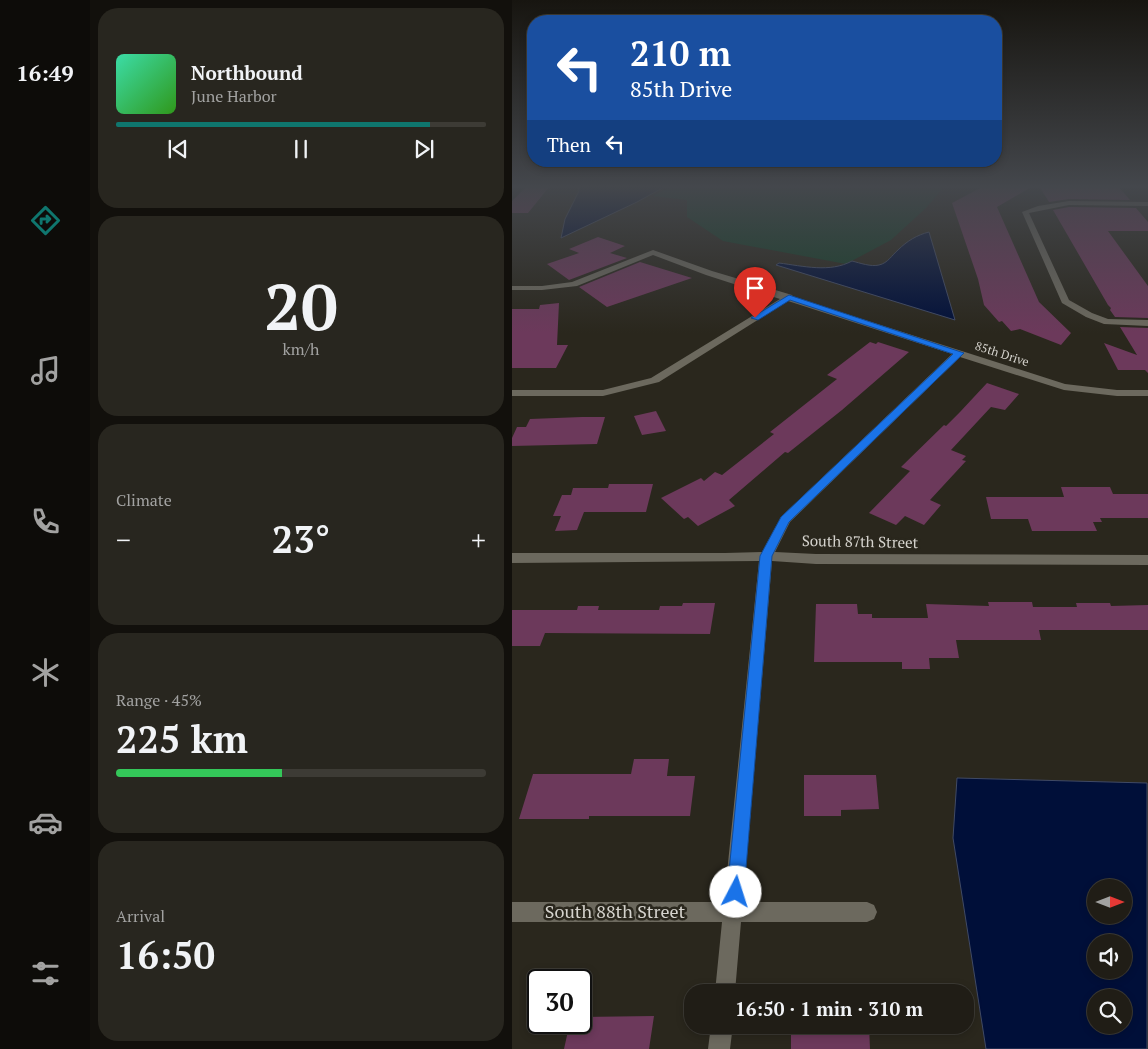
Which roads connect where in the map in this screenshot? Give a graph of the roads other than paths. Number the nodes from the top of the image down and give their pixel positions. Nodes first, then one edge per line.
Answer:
1 (1035, 235) edge
2 (512, 288) edge
3 (789, 297) junction
4 (1148, 323) edge
5 (959, 353) junction
6 (512, 393) edge
7 (1148, 393) edge
8 (766, 556) junction
9 (512, 558) edge
10 (1148, 560) edge
11 (512, 912) edge
12 (734, 912) junction
13 (868, 912) dead end
14 (726, 984) edge
15 (721, 1034) edge
16 (719, 1049) edge

1 - 4 street
2 - 3 street, 85th Drive
3 - 5 street, 85th Drive
3 - 6 street
5 - 7 street, 85th Drive
5 - 8 street
8 - 9 street, South 87th Street
8 - 10 street, South 87th Street
8 - 12 street
11 - 12 street, South 88th Street
12 - 13 street, South 88th Street
12 - 14 street
15 - 16 street

